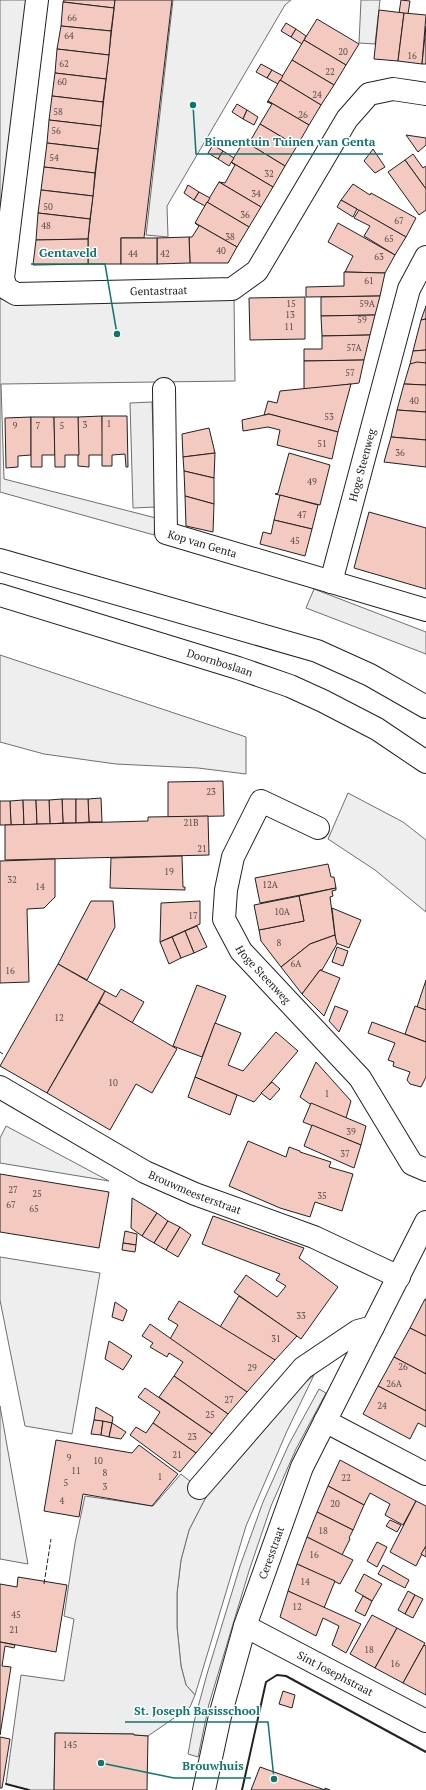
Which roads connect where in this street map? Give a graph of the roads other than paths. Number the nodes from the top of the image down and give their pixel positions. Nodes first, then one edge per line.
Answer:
1 (37, 0) edge
2 (426, 94) edge
3 (426, 257) edge
4 (164, 389) dead end
5 (0, 560) edge
6 (331, 582) junction
7 (0, 595) edge
8 (426, 610) edge
9 (426, 708) edge
10 (426, 762) edge
11 (318, 828) dead end
12 (0, 1087) edge
13 (426, 1170) edge
14 (426, 1222) edge
15 (399, 1277) junction
16 (373, 1327) junction
17 (325, 1421) junction
18 (426, 1474) edge
19 (199, 1488) dead end
20 (245, 1626) junction
21 (426, 1721) edge
22 (204, 1790) edge

1 - 2 street, Gentastraat
3 - 6 street, Hoge Steenweg
4 - 6 street, Kop van Genta
5 - 9 street
6 - 8 street
7 - 10 street, Doornboslaan
11 - 13 street, Hoge Steenweg
12 - 15 street, Brouwmeesterstraat
14 - 15 street, Ceresstraat
15 - 16 street, Ceresstraat
16 - 17 street, Ceresstraat
16 - 19 street
17 - 18 street
17 - 20 street, Ceresstraat
20 - 21 street, Sint Josephstraat
20 - 22 street, Ceresstraat

